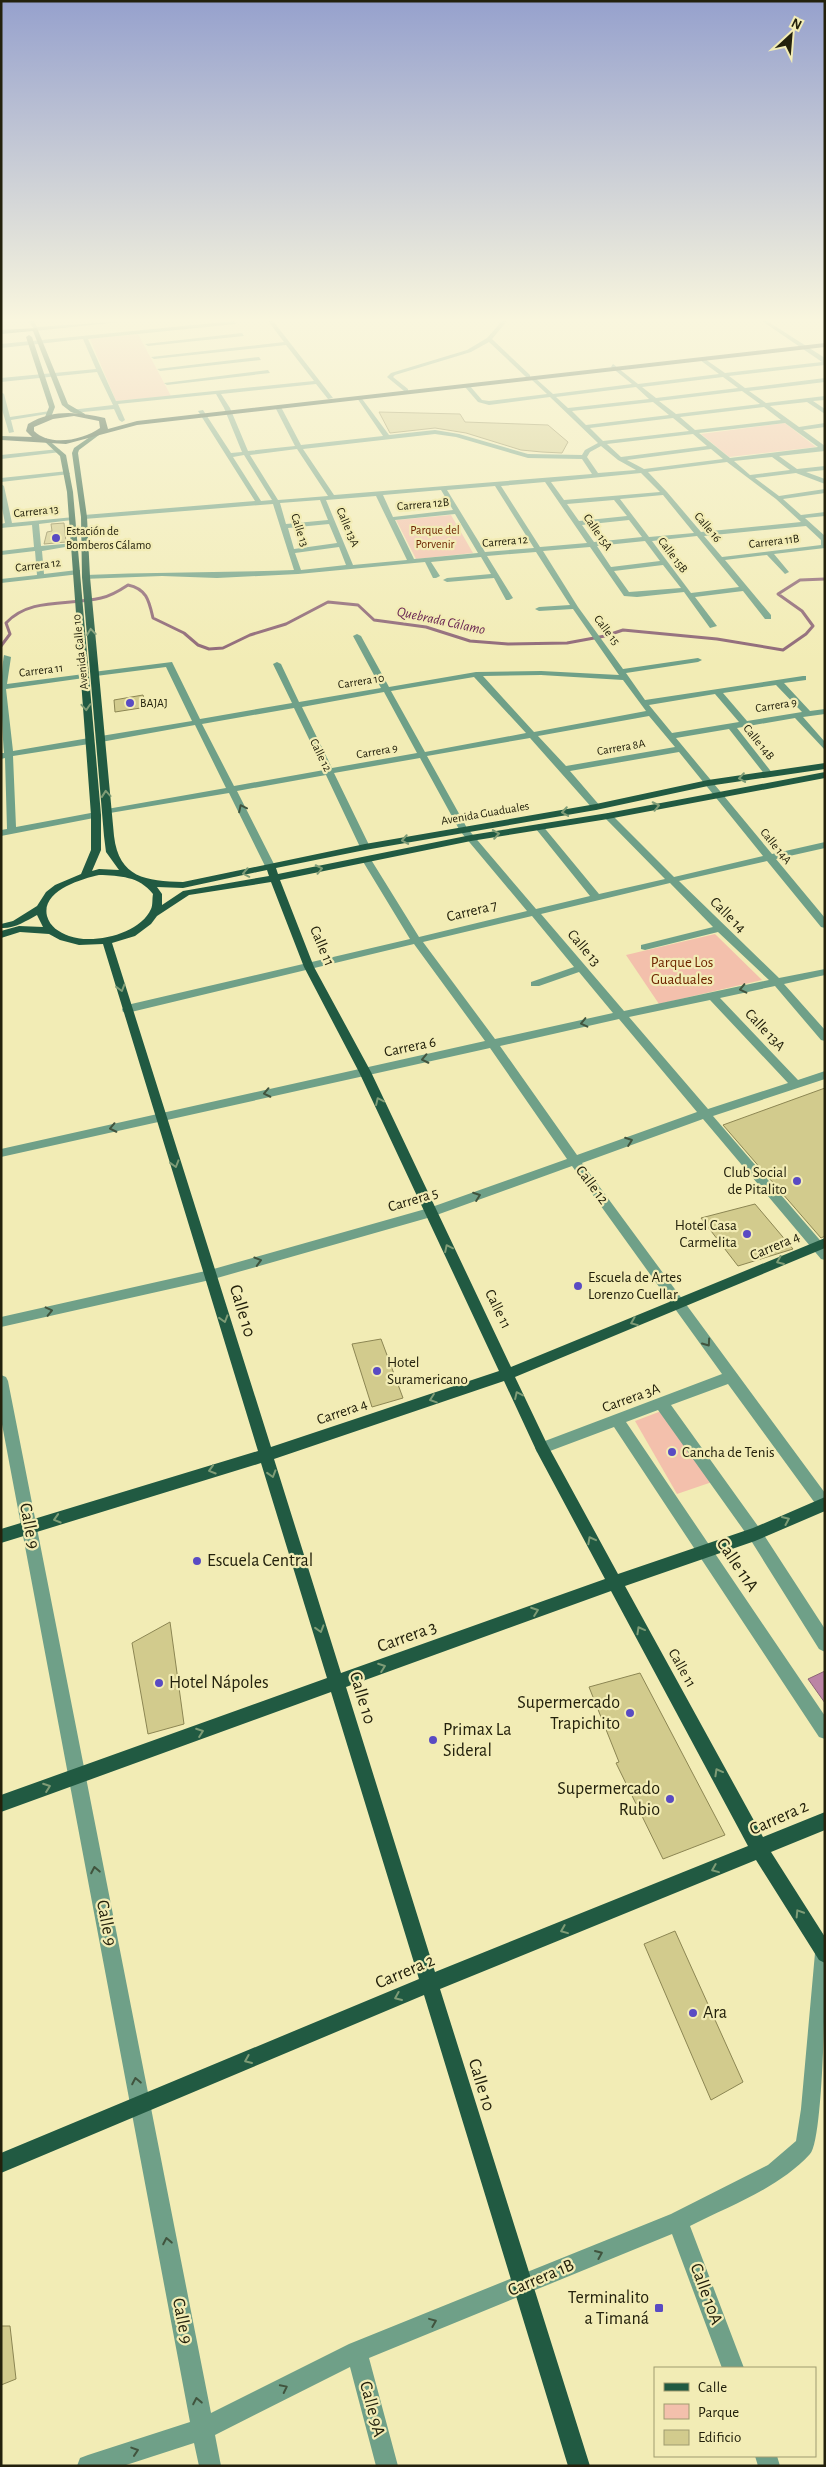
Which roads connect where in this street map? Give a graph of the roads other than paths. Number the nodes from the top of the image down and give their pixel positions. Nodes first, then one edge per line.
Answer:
1 (34, 436) edge
2 (89, 436) edge
3 (95, 436) edge
4 (227, 436) edge
5 (229, 436) edge
6 (293, 436) edge
7 (395, 436) edge
8 (461, 436) edge
9 (595, 436) edge
10 (644, 436) edge
11 (661, 436) joint
12 (699, 436) edge
13 (807, 436) edge
14 (387, 437) joint
15 (1, 438) edge
16 (42, 440) junction
17 (648, 440) junction
18 (666, 442) dead end
19 (602, 443) junction
20 (634, 444) dead end
21 (299, 447) junction
22 (712, 447) junction
23 (825, 449) edge
24 (60, 451) junction
25 (246, 453) junction
26 (230, 454) junction
27 (774, 454) junction
28 (584, 457) junction
29 (1, 458) edge
30 (620, 459) junction
31 (728, 461) junction
32 (825, 468) edge
33 (643, 471) junction
34 (795, 472) junction
35 (68, 474) junction
36 (596, 475) junction
37 (749, 477) junction
38 (1, 480) edge
39 (262, 480) junction
40 (547, 480) junction
41 (247, 482) junction
42 (825, 482) edge
43 (497, 484) junction
44 (1, 486) edge
45 (443, 488) junction
46 (825, 492) edge
47 (665, 493) junction
48 (379, 494) junction
49 (332, 497) junction
50 (322, 498) junction
51 (616, 498) junction
52 (778, 498) junction
53 (564, 502) junction
54 (259, 503) junction
55 (276, 504) junction
56 (457, 512) junction
57 (825, 514) edge
58 (84, 517) junction
59 (800, 517) junction
60 (72, 518) junction
61 (632, 518) junction
62 (390, 519) junction
63 (35, 522) junction
64 (331, 522) junction
65 (577, 523) junction
66 (807, 524) junction
67 (5, 525) edge
68 (285, 526) junction
69 (700, 536) junction
70 (824, 539) edge
71 (647, 540) junction
72 (74, 545) junction
73 (342, 545) junction
74 (594, 545) junction
75 (39, 549) junction
76 (539, 549) junction
77 (292, 551) junction
78 (1, 553) edge
79 (481, 554) junction
80 (770, 554) junction
81 (719, 558) junction
82 (427, 560) junction
83 (411, 561) junction
84 (666, 563) junction
85 (350, 566) junction
86 (610, 569) junction
87 (77, 572) junction
88 (298, 572) junction
89 (785, 572) dead end
90 (41, 575) junction
91 (436, 576) dead end
92 (495, 576) junction
93 (86, 577) junction
94 (447, 580) dead end
95 (1, 581) edge
96 (743, 589) junction
97 (686, 592) junction
98 (508, 598) dead end
99 (83, 601) junction
100 (575, 607) junction
101 (539, 609) dead end
102 (768, 617) dead end
103 (713, 626) dead end
104 (357, 636) dead end
105 (7, 657) dead end
106 (698, 660) dead end
107 (277, 664) dead end
108 (96, 674) junction
109 (476, 674) junction
110 (624, 674) junction
111 (84, 676) junction
112 (803, 678) dead end
113 (780, 683) junction
114 (1, 687) edge
115 (386, 690) junction
116 (718, 692) junction
117 (643, 703) junction
118 (297, 705) junction
119 (825, 711) edge
120 (651, 713) junction
121 (807, 713) junction
122 (796, 715) junction
123 (196, 722) junction
124 (744, 722) junction
125 (730, 725) junction
126 (531, 735) junction
127 (671, 736) junction
128 (101, 739) junction
129 (88, 741) junction
130 (825, 747) edge
131 (681, 749) junction
132 (5, 755) edge
133 (423, 756) junction
134 (825, 766) edge
135 (564, 769) junction
136 (329, 772) junction
137 (769, 774) junction
138 (825, 775) edge
139 (708, 783) junction
140 (233, 790) junction
141 (716, 794) junction
142 (596, 807) junction
143 (107, 812) junction
144 (96, 816) junction
145 (608, 816) junction
146 (539, 828) junction
147 (463, 829) junction
148 (12, 831) junction
149 (1, 833) edge
150 (471, 838) junction
151 (825, 846) edge
152 (366, 847) junction
153 (769, 858) junction
154 (367, 860) junction
155 (126, 873) junction
156 (273, 873) junction
157 (85, 875) junction
158 (674, 881) junction
159 (149, 884) junction
160 (597, 898) junction
161 (42, 908) junction
162 (533, 911) junction
163 (156, 913) junction
164 (825, 925) edge
165 (1, 927) edge
166 (720, 928) junction
167 (52, 931) junction
168 (1, 935) edge
169 (416, 941) junction
170 (107, 942) junction
171 (646, 947) dead end
172 (309, 967) junction
173 (581, 968) junction
174 (825, 972) edge
175 (776, 981) junction
176 (535, 984) dead end
177 (713, 996) junction
178 (127, 1009) junction
179 (621, 1015) junction
180 (825, 1037) edge
181 (493, 1044) junction
182 (365, 1072) junction
183 (825, 1075) edge
184 (796, 1085) junction
185 (705, 1114) junction
186 (161, 1117) junction
187 (1, 1153) edge
188 (573, 1161) junction
189 (431, 1212) junction
190 (822, 1248) edge
191 (210, 1275) junction
192 (679, 1303) junction
193 (1, 1322) edge
194 (508, 1374) junction
195 (730, 1377) junction
196 (1, 1381) edge
197 (662, 1404) junction
198 (617, 1420) junction
199 (542, 1448) junction
200 (266, 1454) junction
201 (825, 1504) edge
202 (29, 1528) junction
203 (756, 1534) junction
204 (1, 1536) edge
205 (704, 1550) junction
206 (614, 1583) junction
207 (825, 1644) edge
208 (336, 1684) junction
209 (825, 1731) edge
210 (77, 1776) junction
211 (1, 1804) edge
212 (825, 1821) edge
213 (760, 1850) junction
214 (824, 1953) edge
215 (429, 1984) junction
216 (141, 2105) junction
217 (1, 2163) edge
218 (678, 2221) junction
219 (523, 2286) junction
220 (357, 2352) junction
221 (733, 2367) edge
222 (203, 2429) junction
223 (88, 2466) edge
224 (210, 2466) edge
225 (387, 2466) edge
226 (578, 2466) edge

1 - 16 highway
2 - 16 highway
3 - 58 main road, Avenida Calle 10
4 - 26 street, Calle 13
5 - 25 street, Calle 13
6 - 21 street, Calle 13A
7 - 14 street
8 - 28 street
9 - 19 street, Calle 16
10 - 17 street
11 - 17 street
11 - 18 street
12 - 22 street
13 - 23 street
14 - 21 street
15 - 16 highway
16 - 24 main road
17 - 19 street
17 - 20 street
19 - 28 street
19 - 30 street, Calle 16
21 - 25 street
21 - 49 street, Calle 13A
22 - 30 street
22 - 31 street
23 - 27 street
24 - 29 street
24 - 35 main road, Avenida Calle 10
25 - 26 street
25 - 39 street, Calle 13
26 - 41 street, Calle 13
27 - 31 street
27 - 34 street
28 - 36 street
30 - 33 street, Calle 16
31 - 33 street
31 - 37 street
32 - 34 street
33 - 36 street
33 - 47 street, Calle 16
34 - 37 street
34 - 42 street
35 - 38 street
35 - 60 main road, Avenida Calle 10
36 - 40 street
37 - 52 street
39 - 41 street
39 - 55 street, Calle 13
40 - 43 street
40 - 53 street, Calle 15A
41 - 54 street, Calle 13
43 - 45 street
43 - 76 street, Calle 15
44 - 67 street
45 - 48 street
45 - 56 street
46 - 52 street
47 - 51 street
47 - 69 street, Calle 16
48 - 49 street
48 - 62 street
49 - 50 street
50 - 55 street
50 - 64 street, Calle 13A
51 - 53 street
51 - 61 street, Calle 15B
52 - 59 street
53 - 65 street, Calle 15A
54 - 55 street
54 - 58 street
55 - 68 street, Calle 13
56 - 62 street, Carrera 12B
56 - 79 street
57 - 59 street
58 - 93 main road, Avenida Calle 10
59 - 66 street
60 - 63 street, Carrera 13
60 - 72 main road, Avenida Calle 10
61 - 65 street
61 - 71 street, Calle 15B
62 - 83 street
63 - 67 street, Carrera 13
63 - 75 street
64 - 68 street
64 - 73 street, Calle 13A
65 - 74 street, Calle 15A
66 - 69 street, Carrera 12
66 - 70 street
68 - 77 street, Calle 13
69 - 71 street, Carrera 12
69 - 81 street, Calle 16
70 - 80 street, Carrera 11B
71 - 74 street, Carrera 12
71 - 84 street, Calle 15B
72 - 75 street
72 - 87 main road, Avenida Calle 10
73 - 77 street
73 - 85 street, Calle 13A
74 - 76 street, Carrera 12
74 - 86 street, Calle 15A
75 - 78 street
75 - 90 street
76 - 79 street, Carrera 12
76 - 100 street, Calle 15
77 - 88 street, Calle 13
79 - 82 street, Carrera 12
79 - 92 street
80 - 81 street, Carrera 11B
80 - 89 street
81 - 96 street, Calle 16
82 - 83 street, Carrera 12
82 - 91 street
83 - 85 street, Carrera 12
84 - 86 street
84 - 97 street, Calle 15B
85 - 88 street, Carrera 12
86 - 97 street, Calle 15A
87 - 90 street, Carrera 12
87 - 99 main road, Avenida Calle 10
88 - 93 street, Carrera 12
90 - 95 street, Carrera 12
92 - 94 street
92 - 98 street
93 - 99 main road, Avenida Calle 10
96 - 97 street
96 - 102 street, Calle 16
97 - 103 street, Calle 15B
108 -> 99 main road, Avenida Calle 10
99 - 111 main road, Avenida Calle 10
100 - 101 street
100 - 110 street, Calle 15
104 - 115 street, Calle 13
105 - 114 street
106 - 110 street, Carrera 10
107 - 118 street, Calle 12
108 - 123 street, Calle 11
108 - 128 main road, Avenida Calle 10
109 - 110 street, Carrera 10
109 - 115 street, Carrera 10
109 - 126 street
110 - 117 street, Calle 15
111 - 114 street, Carrera 11
111 -> 129 main road, Avenida Calle 10
112 - 113 street, Carrera 9
113 - 116 street, Carrera 9
113 - 121 street
114 - 132 street
115 - 118 street, Carrera 10
115 - 133 street, Calle 13
116 - 117 street, Carrera 9
116 - 124 street, Calle 14B
117 - 120 street, Calle 15
118 - 123 street, Carrera 10
118 - 136 street, Calle 12
119 - 121 street, Carrera 9
120 - 126 street, Carrera 9
120 - 127 street, Calle 15
121 - 122 street, Carrera 9
122 - 124 street, Carrera 9
122 - 130 street
123 - 128 street, Carrera 10
123 - 140 street, Calle 11
124 - 125 street, Carrera 9
125 - 127 street, Carrera 9
125 - 137 street, Calle 14B
126 - 133 street, Carrera 9
126 - 135 street
127 - 131 street, Calle 15
143 -> 128 main road, Avenida Calle 10
129 - 132 street
129 - 144 main road, Avenida Calle 10
131 - 135 street, Carrera 8A
131 - 139 street, Calle 15
132 - 148 street
133 - 136 street, Carrera 9
133 - 147 street, Calle 13
134 - 137 main road, Avenida Guaduales
135 - 142 street
136 - 140 street, Carrera 9
136 - 152 street, Calle 12
137 -> 139 main road, Avenida Guaduales
138 - 141 main road, Avenida Guaduales
139 - 141 street, Calle 14A
139 - 142 main road, Avenida Guaduales
140 - 143 street, Carrera 9
156 -> 140 street, Calle 11
145 -> 141 main road, Avenida Guaduales
141 - 153 street, Calle 14A
142 -> 147 main road, Avenida Guaduales
143 - 155 main road, Avenida Calle 10
144 - 148 street
144 - 157 main road, Avenida Calle 10
145 - 146 main road, Avenida Guaduales
145 - 158 street, Calle 14
150 -> 146 main road, Avenida Guaduales
146 - 160 street
147 - 150 street, Calle 13
147 -> 152 main road, Avenida Guaduales
148 - 149 street
150 - 154 main road, Avenida Guaduales
150 - 162 street, Calle 13
151 - 153 street, Carrera 7
152 - 156 main road, Avenida Guaduales
153 - 158 street, Carrera 7
153 - 164 street, Calle 14A
156 -> 154 main road, Avenida Guaduales
154 - 169 street, Calle 12
155 - 157 main road
155 - 159 main road
156 -> 159 main road, Avenida Guaduales
156 - 163 main road, Avenida Guaduales
156 - 172 main road, Calle 11
157 - 161 main road
158 - 160 street, Carrera 7
158 - 166 street, Calle 14
159 - 163 main road
160 - 162 street, Carrera 7
161 - 165 main road
161 - 167 main road
162 - 169 street, Carrera 7
162 - 173 street, Calle 13
163 - 170 main road
166 - 171 street
166 - 175 street, Calle 14
167 - 168 main road
167 - 170 main road
169 - 172 street, Carrera 7
169 - 181 street, Calle 12
170 -> 178 main road, Calle 10
172 - 178 street, Carrera 7
172 - 182 main road, Calle 11
173 - 176 street
173 - 179 street, Calle 13
174 - 175 street, Carrera 6
175 -> 177 street, Carrera 6
175 - 180 street, Calle 14
177 - 179 street, Carrera 6
177 - 184 street, Calle 13A
178 - 186 main road, Calle 10
179 -> 181 street, Carrera 6
179 - 185 street, Calle 13
181 -> 182 street, Carrera 6
181 - 188 street, Calle 12
182 -> 186 street, Carrera 6
189 -> 182 main road, Calle 11
183 - 184 street, Carrera 5
184 - 185 street, Carrera 5
188 -> 185 street, Carrera 5
185 - 190 street, Calle 13
186 -> 187 street, Carrera 6
186 -> 191 main road, Calle 10
189 -> 188 street, Carrera 5
188 - 192 street, Calle 12
191 -> 189 street, Carrera 5
194 -> 189 main road, Calle 11
190 -> 192 main road, Carrera 4
193 -> 191 street, Carrera 5
191 -> 200 main road, Calle 10
192 -> 194 main road, Carrera 4
192 -> 195 street, Calle 12
199 -> 194 main road, Calle 11
194 -> 200 main road, Carrera 4
195 - 197 street, Carrera 3A
195 - 201 street, Calle 12
196 - 202 street, Calle 9
197 - 198 street, Carrera 3A
197 - 203 street, Calle 11A
198 - 199 street, Carrera 3A
198 - 205 street, Calle 11A
206 -> 199 main road, Calle 11
200 -> 202 main road, Carrera 4
200 -> 208 main road, Calle 10
203 -> 201 main road, Carrera 3
202 - 204 main road, Carrera 4
202 - 210 street, Calle 9
203 - 205 main road, Carrera 3
203 - 207 street, Calle 11A
205 - 206 main road, Carrera 3
205 - 209 street, Calle 11A
208 -> 206 main road, Carrera 3
213 -> 206 main road, Calle 11
210 -> 208 main road, Carrera 3
208 - 215 main road, Calle 10
211 -> 210 main road, Carrera 3
216 -> 210 street, Calle 9
212 - 213 main road, Carrera 2
214 -> 213 main road, Calle 11
213 -> 215 main road, Carrera 2
214 - 218 street, Carrera 1B
215 -> 216 main road, Carrera 2
215 - 219 main road, Calle 10
216 - 217 main road, Carrera 2
222 -> 216 street, Calle 9
219 -> 218 street, Carrera 1B
218 - 221 street, Calle 10A
220 -> 219 street, Carrera 1B
219 - 226 main road, Calle 10
222 -> 220 street, Carrera 1B
220 - 225 street, Calle 9A
223 -> 222 street, Carrera 1B
222 - 224 street, Calle 9

